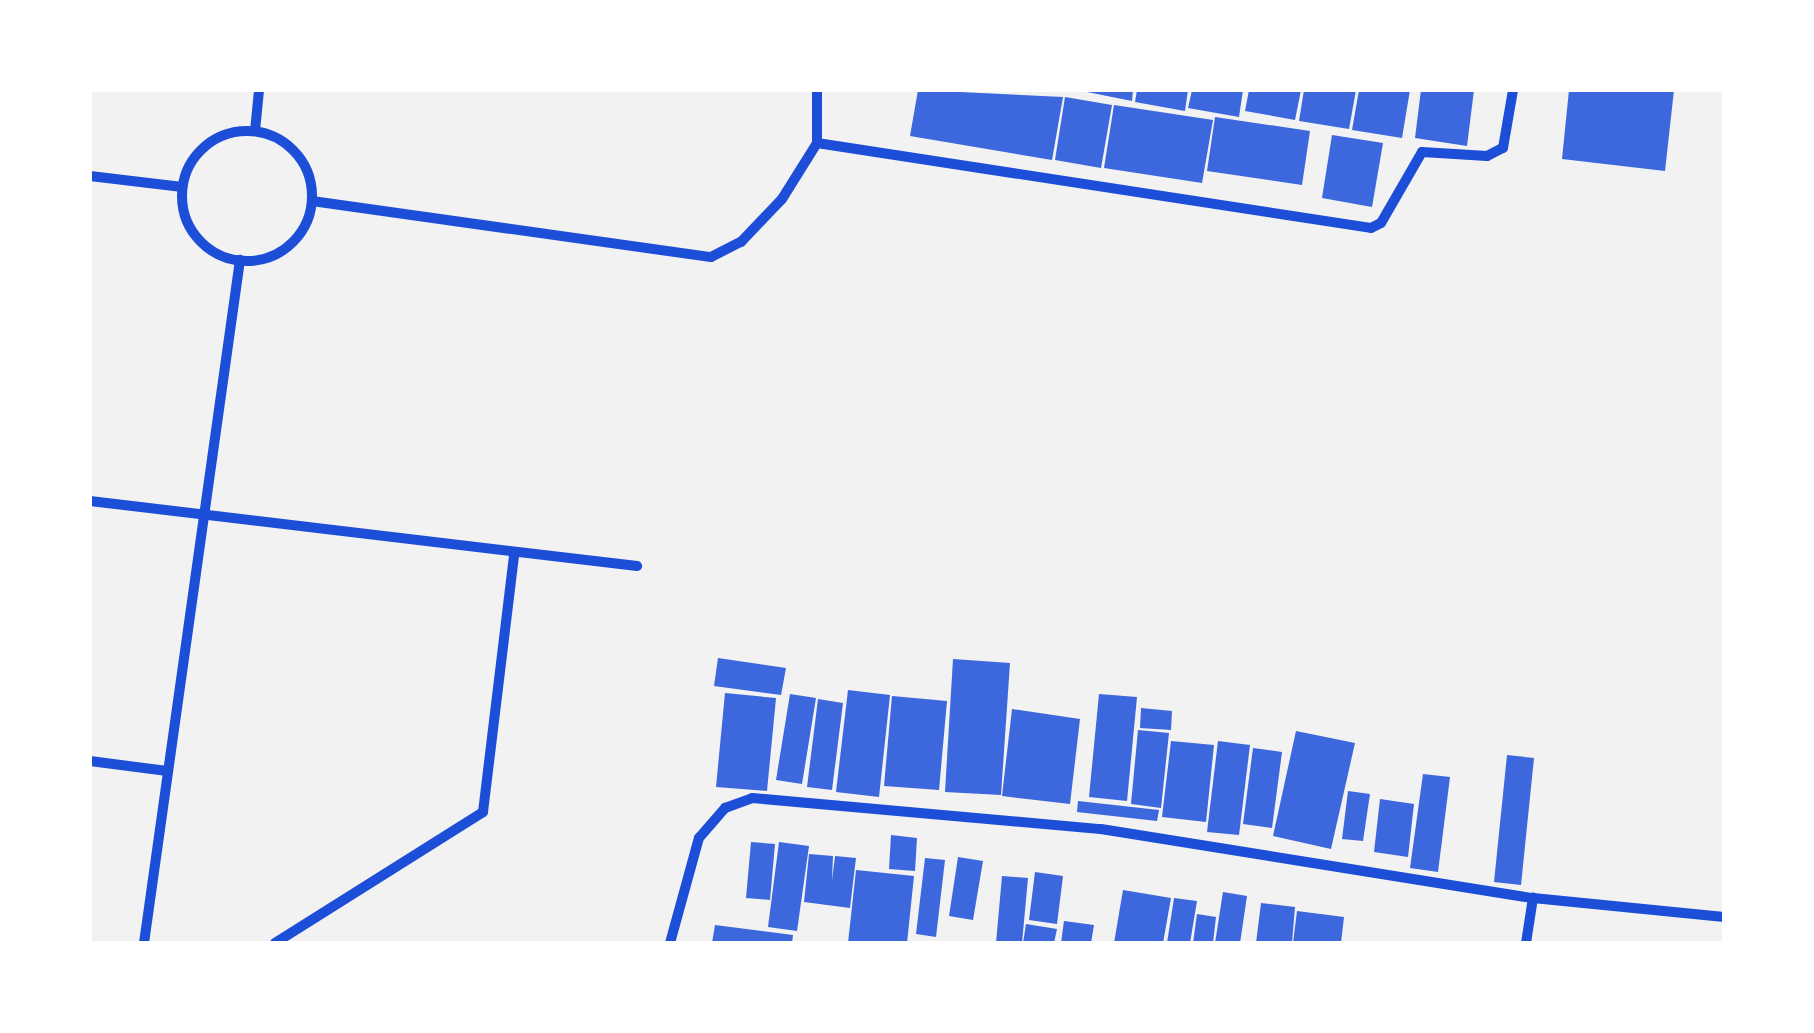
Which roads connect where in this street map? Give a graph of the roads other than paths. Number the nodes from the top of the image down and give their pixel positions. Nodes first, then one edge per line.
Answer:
1 (259, 90) edge
2 (817, 90) edge
3 (1513, 90) edge
4 (255, 131) junction
5 (818, 143) junction
6 (90, 176) edge
7 (182, 187) junction
8 (312, 201) junction
9 (240, 260) junction
10 (90, 500) edge
11 (204, 516) junction
12 (514, 555) junction
13 (637, 566) dead end
14 (90, 761) edge
15 (167, 771) junction
16 (1533, 898) junction
17 (1724, 917) edge
18 (144, 943) edge
19 (275, 943) edge
20 (670, 943) edge
21 (1526, 943) edge

1 - 4 street
2 - 5 street
3 - 5 street
4 - 7 street
4 - 8 street
5 - 8 street
6 - 7 street
7 - 9 street
8 - 9 street
9 - 11 street
10 - 11 street
11 - 12 street
11 - 15 street
12 - 13 street
12 - 19 street
14 - 15 street
15 - 18 street
16 - 17 street
16 - 20 street
16 - 21 street

